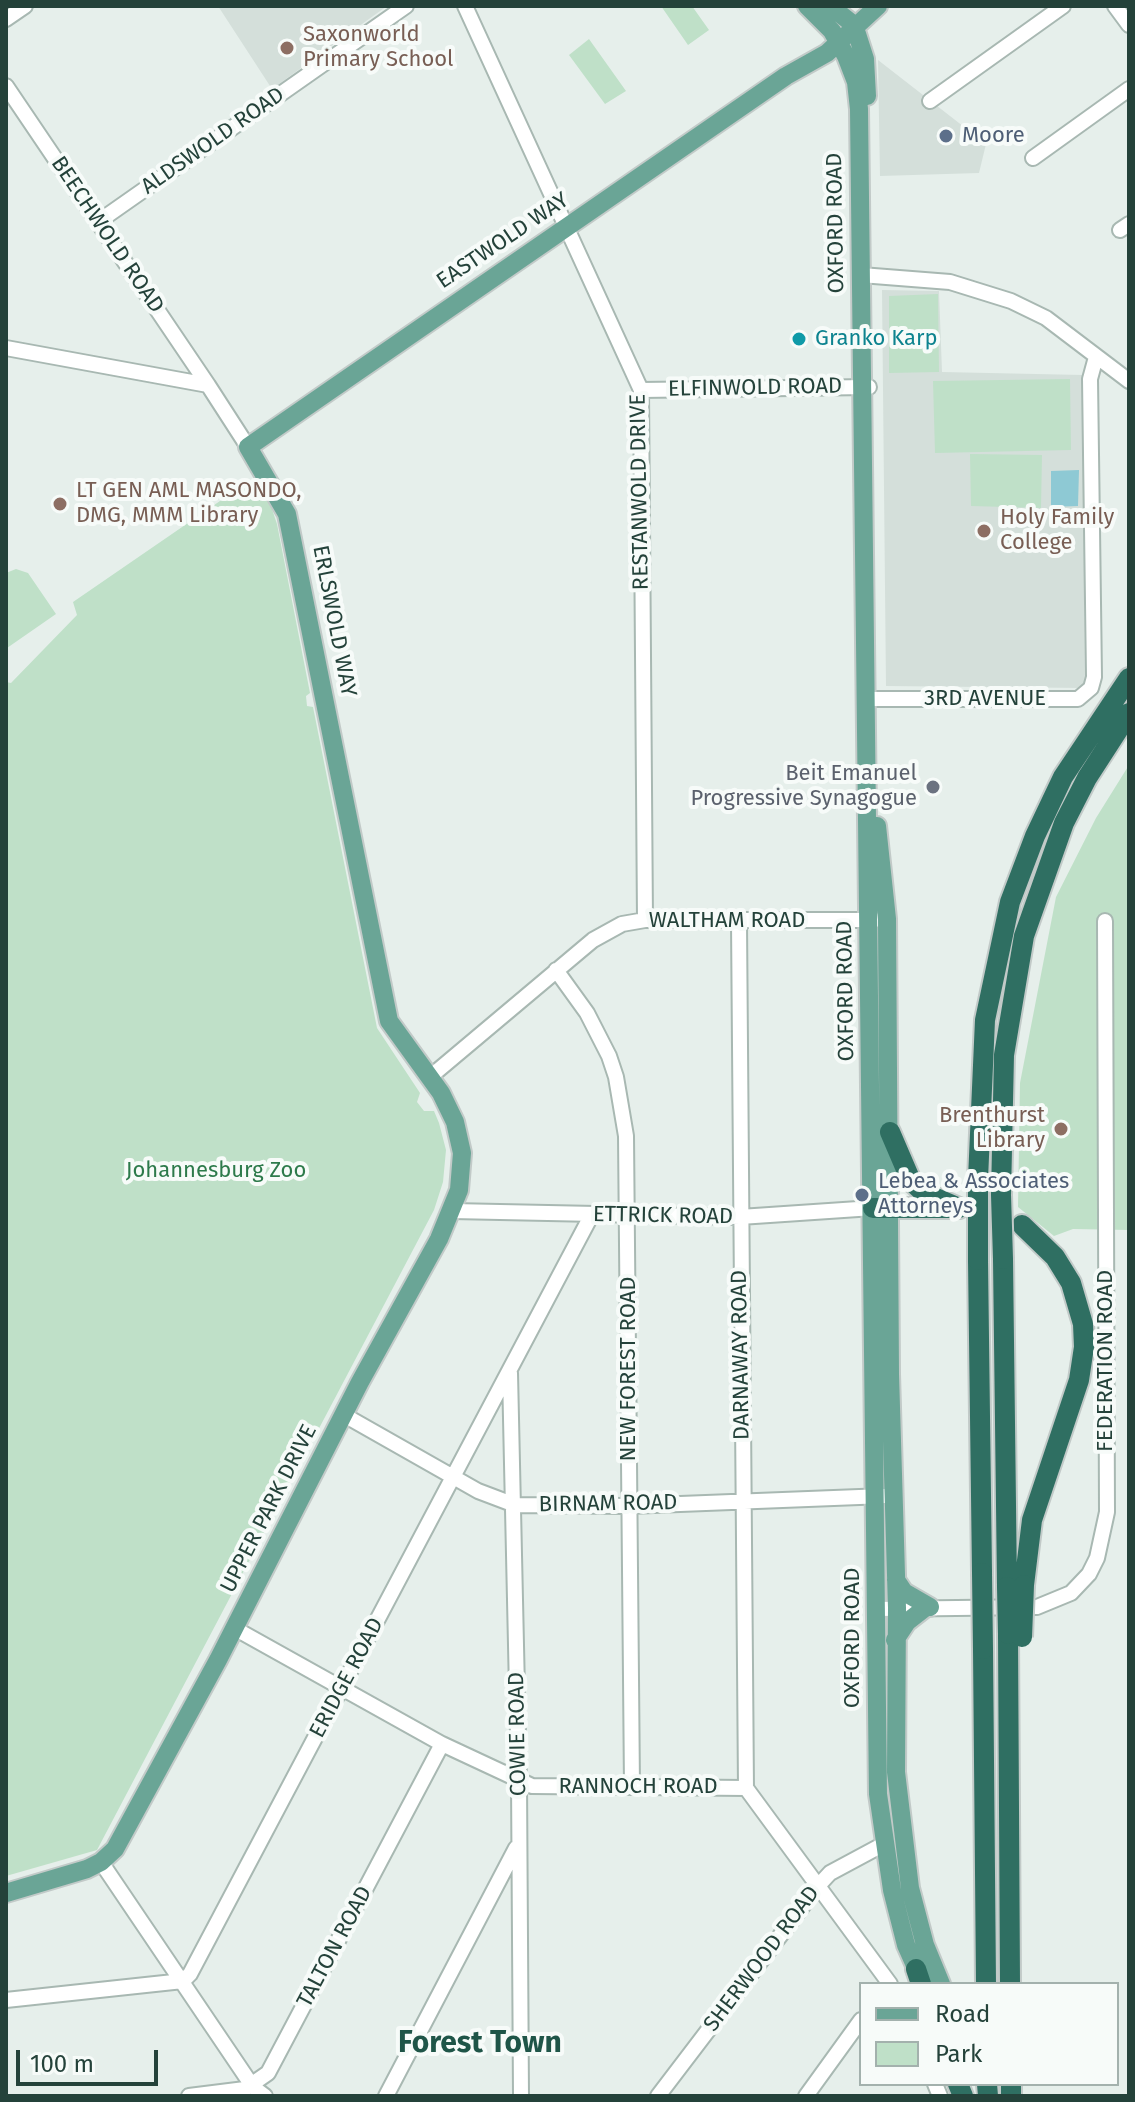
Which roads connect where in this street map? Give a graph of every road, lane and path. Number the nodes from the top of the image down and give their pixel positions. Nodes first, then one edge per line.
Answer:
1 (25, 6) edge
2 (406, 6) edge
3 (465, 6) edge
4 (807, 6) edge
5 (830, 6) edge
6 (865, 6) edge
7 (878, 6) edge
8 (1063, 6) edge
9 (1115, 6) edge
10 (6, 19) edge
11 (852, 25) junction
12 (1129, 25) edge
13 (836, 39) junction
14 (6, 86) edge
15 (1129, 89) edge
16 (930, 101) dead end
17 (1033, 158) dead end
18 (98, 222) junction
19 (565, 229) junction
20 (865, 275) junction
21 (6, 348) edge
22 (1096, 357) junction
23 (1129, 381) edge
24 (208, 385) junction
25 (866, 387) junction
26 (641, 390) junction
27 (248, 447) junction
28 (1129, 678) edge
29 (868, 700) junction
30 (1129, 713) edge
31 (645, 920) junction
32 (878, 920) junction
33 (1105, 921) dead end
34 (739, 922) junction
35 (556, 970) junction
36 (430, 1077) junction
37 (890, 1132) junction
38 (881, 1208) junction
39 (452, 1211) junction
40 (591, 1216) junction
41 (628, 1216) junction
42 (740, 1217) junction
43 (1022, 1225) dead end
44 (510, 1373) junction
45 (344, 1415) junction
46 (453, 1477) junction
47 (885, 1496) junction
48 (743, 1499) junction
49 (515, 1505) junction
50 (629, 1506) junction
51 (896, 1580) junction
52 (1016, 1586) junction
53 (928, 1607) junction
54 (897, 1608) junction
55 (876, 1609) junction
56 (234, 1628) junction
57 (895, 1640) junction
58 (342, 1688) junction
59 (442, 1744) junction
60 (519, 1781) junction
61 (632, 1786) junction
62 (746, 1788) junction
63 (518, 1844) junction
64 (884, 1844) junction
65 (101, 1862) junction
66 (818, 1886) junction
67 (6, 1893) edge
68 (920, 1979) edge
69 (183, 1981) junction
70 (888, 1982) edge
71 (940, 1982) edge
72 (986, 1982) edge
73 (1010, 1982) edge
74 (6, 2000) edge
75 (859, 2023) edge
76 (259, 2092) edge
77 (189, 2096) edge
78 (386, 2096) edge
79 (521, 2096) edge
80 (658, 2096) edge
81 (806, 2096) edge

1 - 10 street
2 - 18 street, ALDSWOLD ROAD
3 - 19 street, RESTANWOLD DRIVE
4 - 13 main road, OXFORD ROAD
5 - 11 main road
6 - 11 main road
7 - 11 main road
8 - 16 street
9 - 12 street
11 - 13 main road, EASTWOLD WAY
11 - 20 main road, OXFORD ROAD
13 - 19 main road, EASTWOLD WAY
13 - 20 main road, OXFORD ROAD
14 - 18 street, BEECHWOLD ROAD
15 - 17 street
18 - 24 street, BEECHWOLD ROAD
19 - 26 street, RESTANWOLD DRIVE
19 - 27 main road, EASTWOLD WAY
20 - 22 street
20 - 25 main road, OXFORD ROAD
21 - 24 street
22 - 23 street
22 - 29 street, 3RD AVENUE
24 - 27 street, ERLSWOLD WAY
25 - 26 street, ELFINWOLD ROAD
25 - 29 main road, OXFORD ROAD
26 - 31 street, RESTANWOLD DRIVE
27 - 36 main road, ERLSWOLD WAY
28 - 72 highway, bridge
29 - 32 main road, OXFORD ROAD
30 - 52 highway, bridge
31 - 34 street, WALTHAM ROAD
31 - 35 street, WALTHAM ROAD
32 - 34 street, WALTHAM ROAD
32 - 37 main road, OXFORD ROAD
32 - 38 main road, OXFORD ROAD
33 - 53 street, FEDERATION ROAD
34 - 42 street, DARNAWAY ROAD
35 - 36 street, WALTHAM ROAD
35 - 41 street, NEW FOREST ROAD
36 - 39 main road, UPPER PARK DRIVE
37 - 38 main road, OXFORD ROAD
37 - 38 highway
38 - 42 street, ETTRICK ROAD
38 - 47 main road, OXFORD ROAD
39 - 40 street, ETTRICK ROAD
39 - 45 main road, UPPER PARK DRIVE
40 - 41 street, ETTRICK ROAD
40 - 44 street, ERIDGE ROAD
41 - 42 street, ETTRICK ROAD
41 - 50 street, NEW FOREST ROAD
42 - 48 street, DARNAWAY ROAD
43 - 52 highway
44 - 46 street, ERIDGE ROAD
44 - 49 street, COWIE ROAD
45 - 46 street, BIRNAM ROAD
45 - 56 main road, UPPER PARK DRIVE
46 - 49 street, BIRNAM ROAD
46 - 58 street, ERIDGE ROAD
47 - 48 street, BIRNAM ROAD
47 - 51 main road, OXFORD ROAD
47 - 55 main road, OXFORD ROAD
48 - 50 street, BIRNAM ROAD
48 - 62 street, DARNAWAY ROAD
49 - 50 street, BIRNAM ROAD
49 - 60 street, COWIE ROAD
50 - 61 street, NEW FOREST ROAD
51 - 53 main road
51 - 54 main road, OXFORD ROAD
52 - 73 highway, bridge
53 - 54 street, FEDERATION ROAD
53 - 57 main road
54 - 55 street, FEDERATION ROAD
54 - 57 main road, OXFORD ROAD
55 - 64 main road, OXFORD ROAD
56 - 58 street, RANNOCH ROAD
56 - 65 main road, UPPER PARK DRIVE
57 - 71 main road, OXFORD ROAD
58 - 59 street, RANNOCH ROAD
58 - 69 street, ERIDGE ROAD
59 - 60 street, RANNOCH ROAD
59 - 76 street, TALTON ROAD
60 - 61 street, RANNOCH ROAD
60 - 63 street, COWIE ROAD
61 - 62 street, RANNOCH ROAD
62 - 66 street
63 - 78 street
63 - 79 street, COWIE ROAD
64 - 66 street, SHERWOOD ROAD
64 - 68 main road, OXFORD ROAD
65 - 67 main road
65 - 69 street
66 - 70 street
66 - 80 street, SHERWOOD ROAD
69 - 74 street
69 - 76 street
75 - 81 street
76 - 77 street

